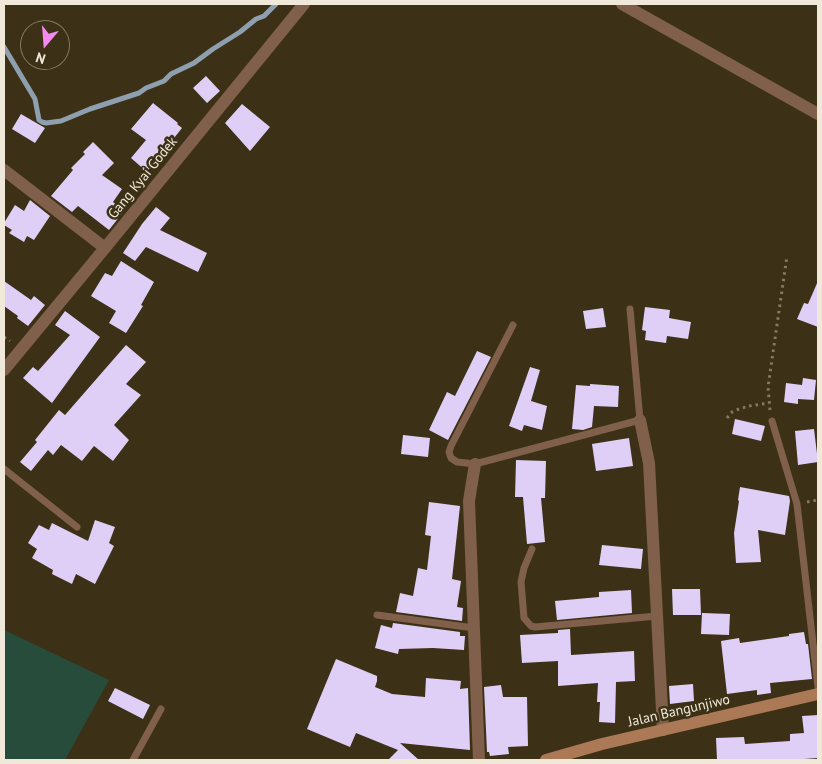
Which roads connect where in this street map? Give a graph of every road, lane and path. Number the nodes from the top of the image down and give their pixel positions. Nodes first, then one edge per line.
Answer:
1 (304, 4) edge
2 (622, 4) edge
3 (818, 114) edge
4 (4, 170) edge
5 (105, 248) junction
6 (787, 256) dead end
7 (630, 308) dead end
8 (513, 325) dead end
9 (4, 370) edge
10 (769, 403) junction
11 (727, 418) dead end
12 (640, 420) junction
13 (772, 420) joint
14 (475, 464) junction
15 (4, 469) edge
16 (77, 527) dead end
17 (532, 549) dead end
18 (377, 615) dead end
19 (657, 616) junction
20 (474, 628) junction
21 (818, 686) edge
22 (818, 694) edge
23 (162, 709) dead end
24 (663, 730) junction
25 (133, 760) edge
26 (479, 760) edge
27 (546, 760) edge

1 - 5 street, Gang Kyai Godek
2 - 3 street
4 - 5 street
5 - 9 street, Gang Kyai Godek
6 - 10 path
7 - 12 lane
8 - 14 lane
10 - 11 path
10 - 13 path
12 - 14 lane
12 - 19 street
13 - 21 lane
14 - 20 street
15 - 16 lane
17 - 19 lane
18 - 20 lane
19 - 24 street
20 - 26 street
22 - 24 main road, Jalan Bangunjiwo
23 - 25 lane
24 - 27 main road, Jalan Bangunjiwo

